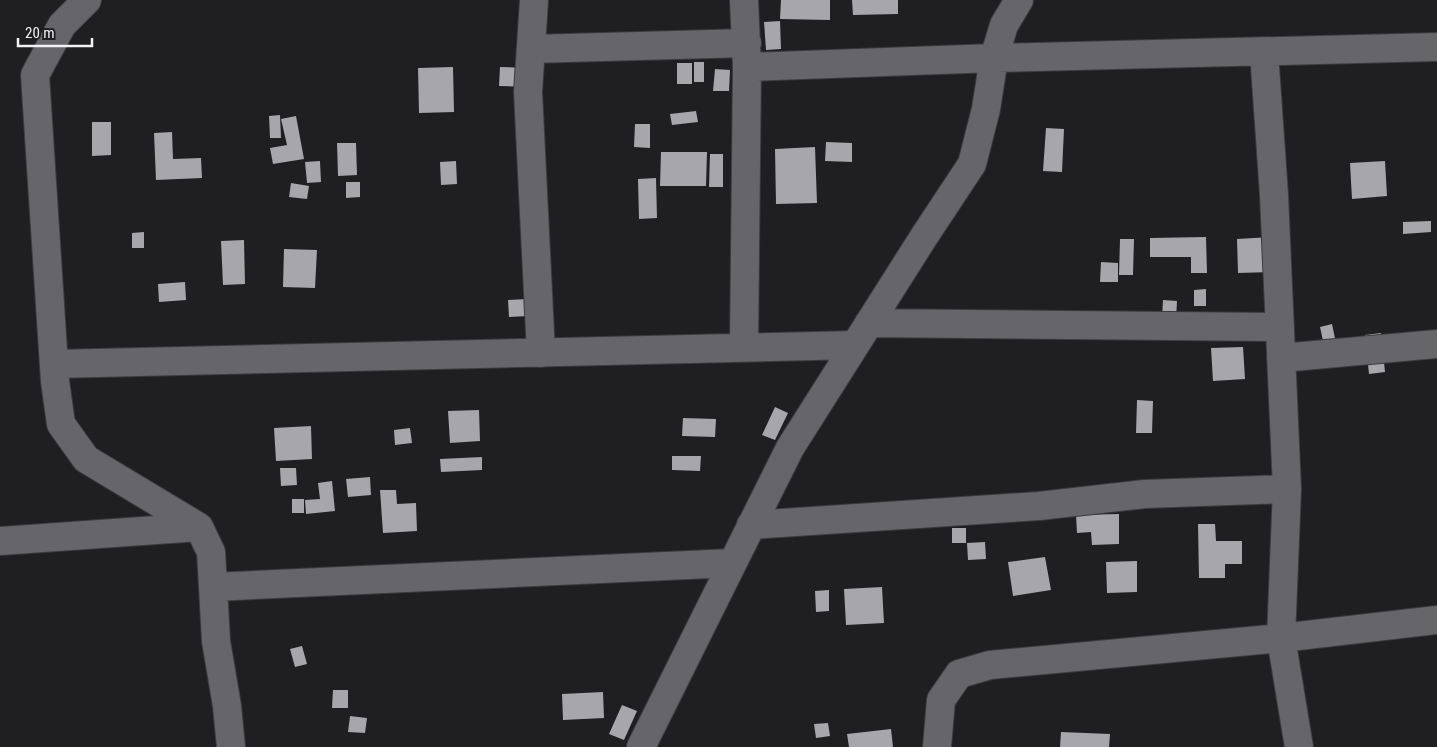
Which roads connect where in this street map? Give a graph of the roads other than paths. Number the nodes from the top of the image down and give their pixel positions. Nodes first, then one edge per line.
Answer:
1 (87, 0) edge
2 (534, 0) edge
3 (744, 0) edge
4 (1019, 0) edge
5 (1437, 47) edge
6 (531, 49) junction
7 (1264, 52) junction
8 (747, 55) junction
9 (994, 58) junction
10 (1280, 327) junction
11 (862, 334) junction
12 (1437, 344) edge
13 (744, 347) junction
14 (541, 352) junction
15 (1281, 358) junction
16 (54, 364) junction
17 (1287, 489) junction
18 (751, 526) junction
19 (199, 527) junction
20 (0, 541) edge
21 (732, 564) junction
22 (214, 587) junction
23 (1437, 620) edge
24 (1281, 638) junction
25 (231, 747) edge
26 (641, 747) edge
27 (937, 747) edge
28 (1299, 747) edge

1 - 16 street
2 - 6 street
3 - 8 street
4 - 9 street
5 - 7 street
6 - 8 street
6 - 14 street
7 - 9 street
7 - 10 street
8 - 9 street
8 - 13 street
9 - 11 street
10 - 11 street
10 - 15 street
11 - 13 street
11 - 18 street
12 - 15 street
13 - 14 street
14 - 16 street
15 - 17 street
16 - 19 street
17 - 18 street
17 - 24 street
18 - 21 street
19 - 20 street
19 - 22 street
21 - 22 street
21 - 26 street
22 - 25 street
23 - 24 street
24 - 27 street
24 - 28 street

